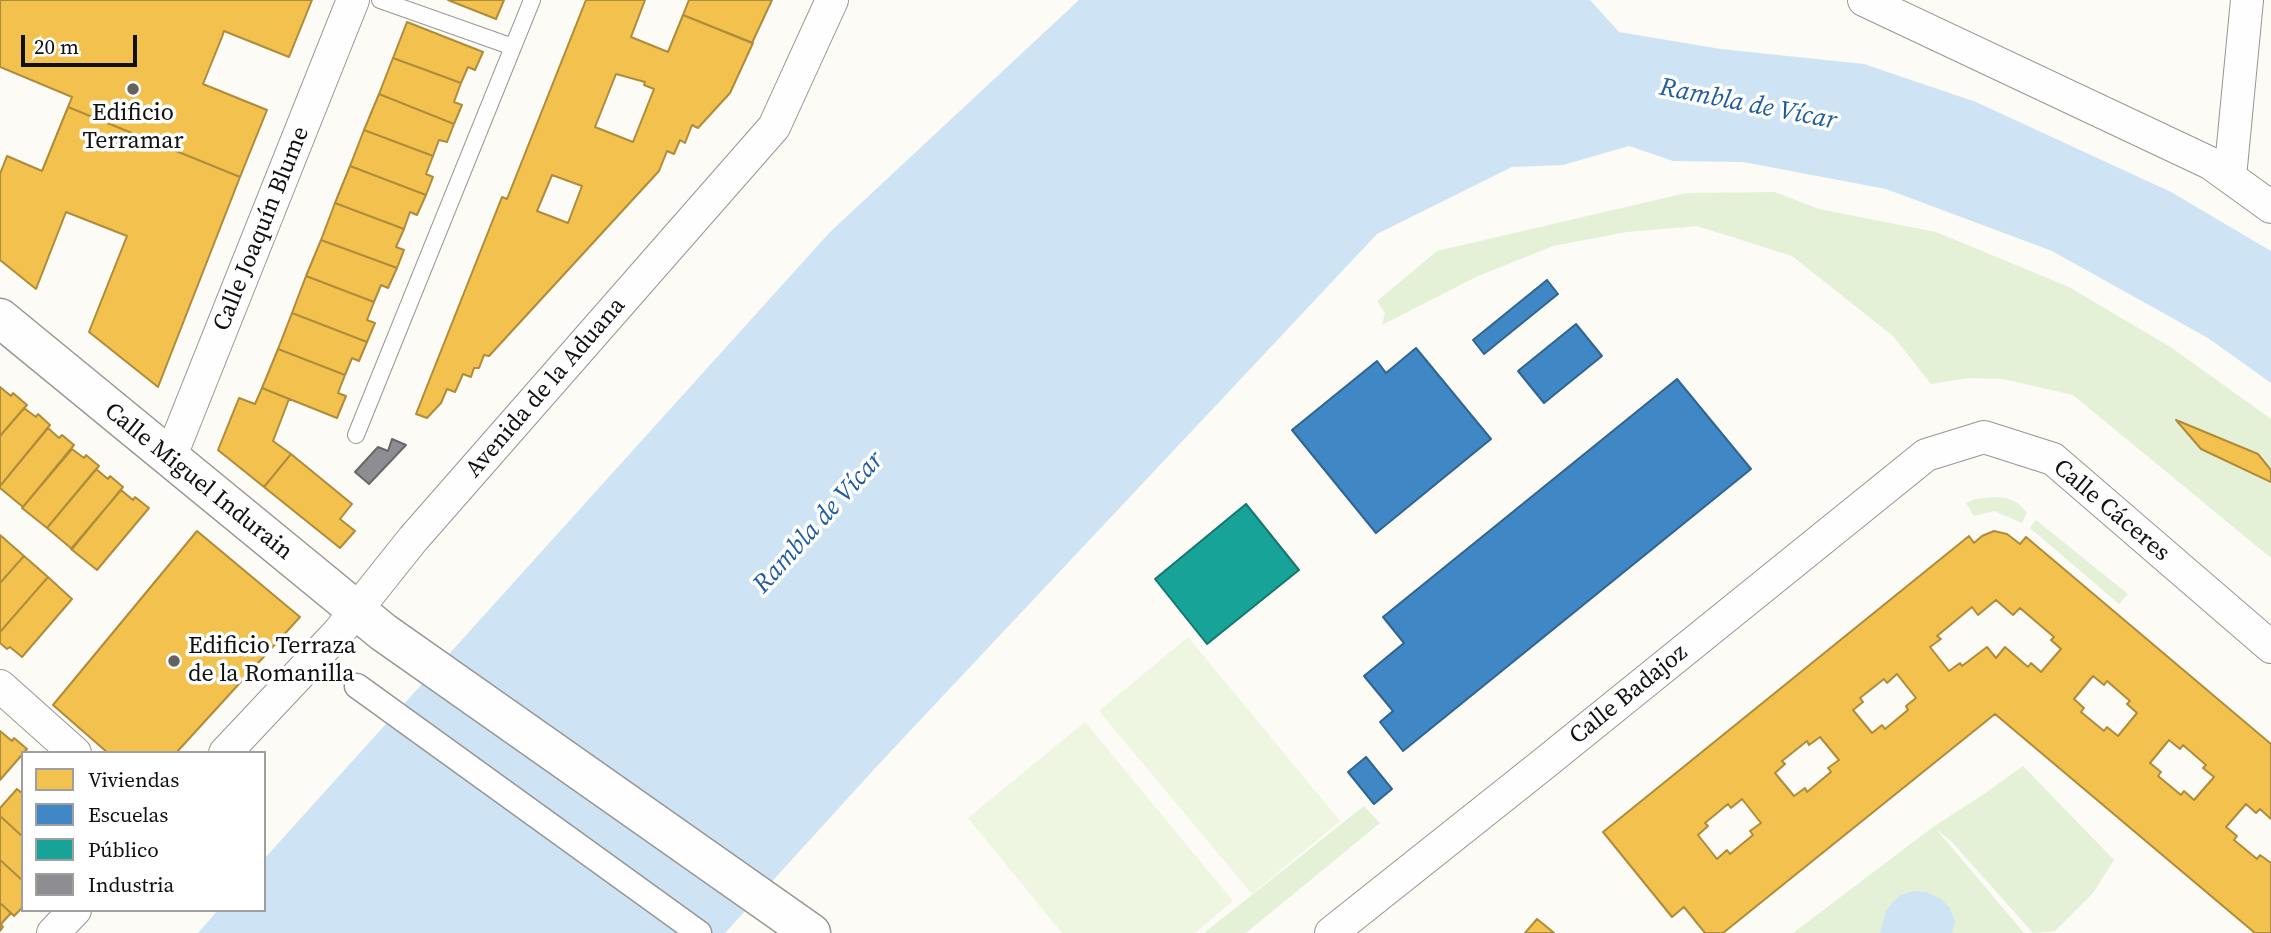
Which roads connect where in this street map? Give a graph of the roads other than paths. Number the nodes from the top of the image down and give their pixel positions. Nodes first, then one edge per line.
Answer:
1 (353, 0) edge
2 (380, 0) edge
3 (532, 0) edge
4 (832, 0) edge
5 (1864, 0) edge
6 (2247, 0) edge
7 (513, 47) junction
8 (2230, 177) junction
9 (2271, 206) edge
10 (0, 318) edge
11 (356, 435) dead end
12 (1926, 455) joint
13 (170, 458) junction
14 (357, 610) junction
15 (2271, 647) edge
16 (0, 686) edge
17 (357, 686) dead end
18 (73, 751) edge
19 (227, 751) edge
20 (73, 912) edge
21 (53, 933) edge
22 (699, 933) edge
23 (811, 933) edge
24 (1331, 933) edge

1 - 13 street, Calle Joaquín Blume
2 - 7 lane
3 - 7 lane
4 - 14 street, Avenida de la Aduana
5 - 8 street
6 - 8 street
7 - 11 lane
8 - 9 street
10 - 13 street, Calle Miguel Indurain
12 - 15 street, Calle Cáceres
12 - 24 street, Calle Badajoz
13 - 14 street, Calle Miguel Indurain
14 - 19 street, Avenida de la Aduana
14 - 23 street, Calle Miguel Indurain
16 - 18 street
17 - 22 street
20 - 21 street

